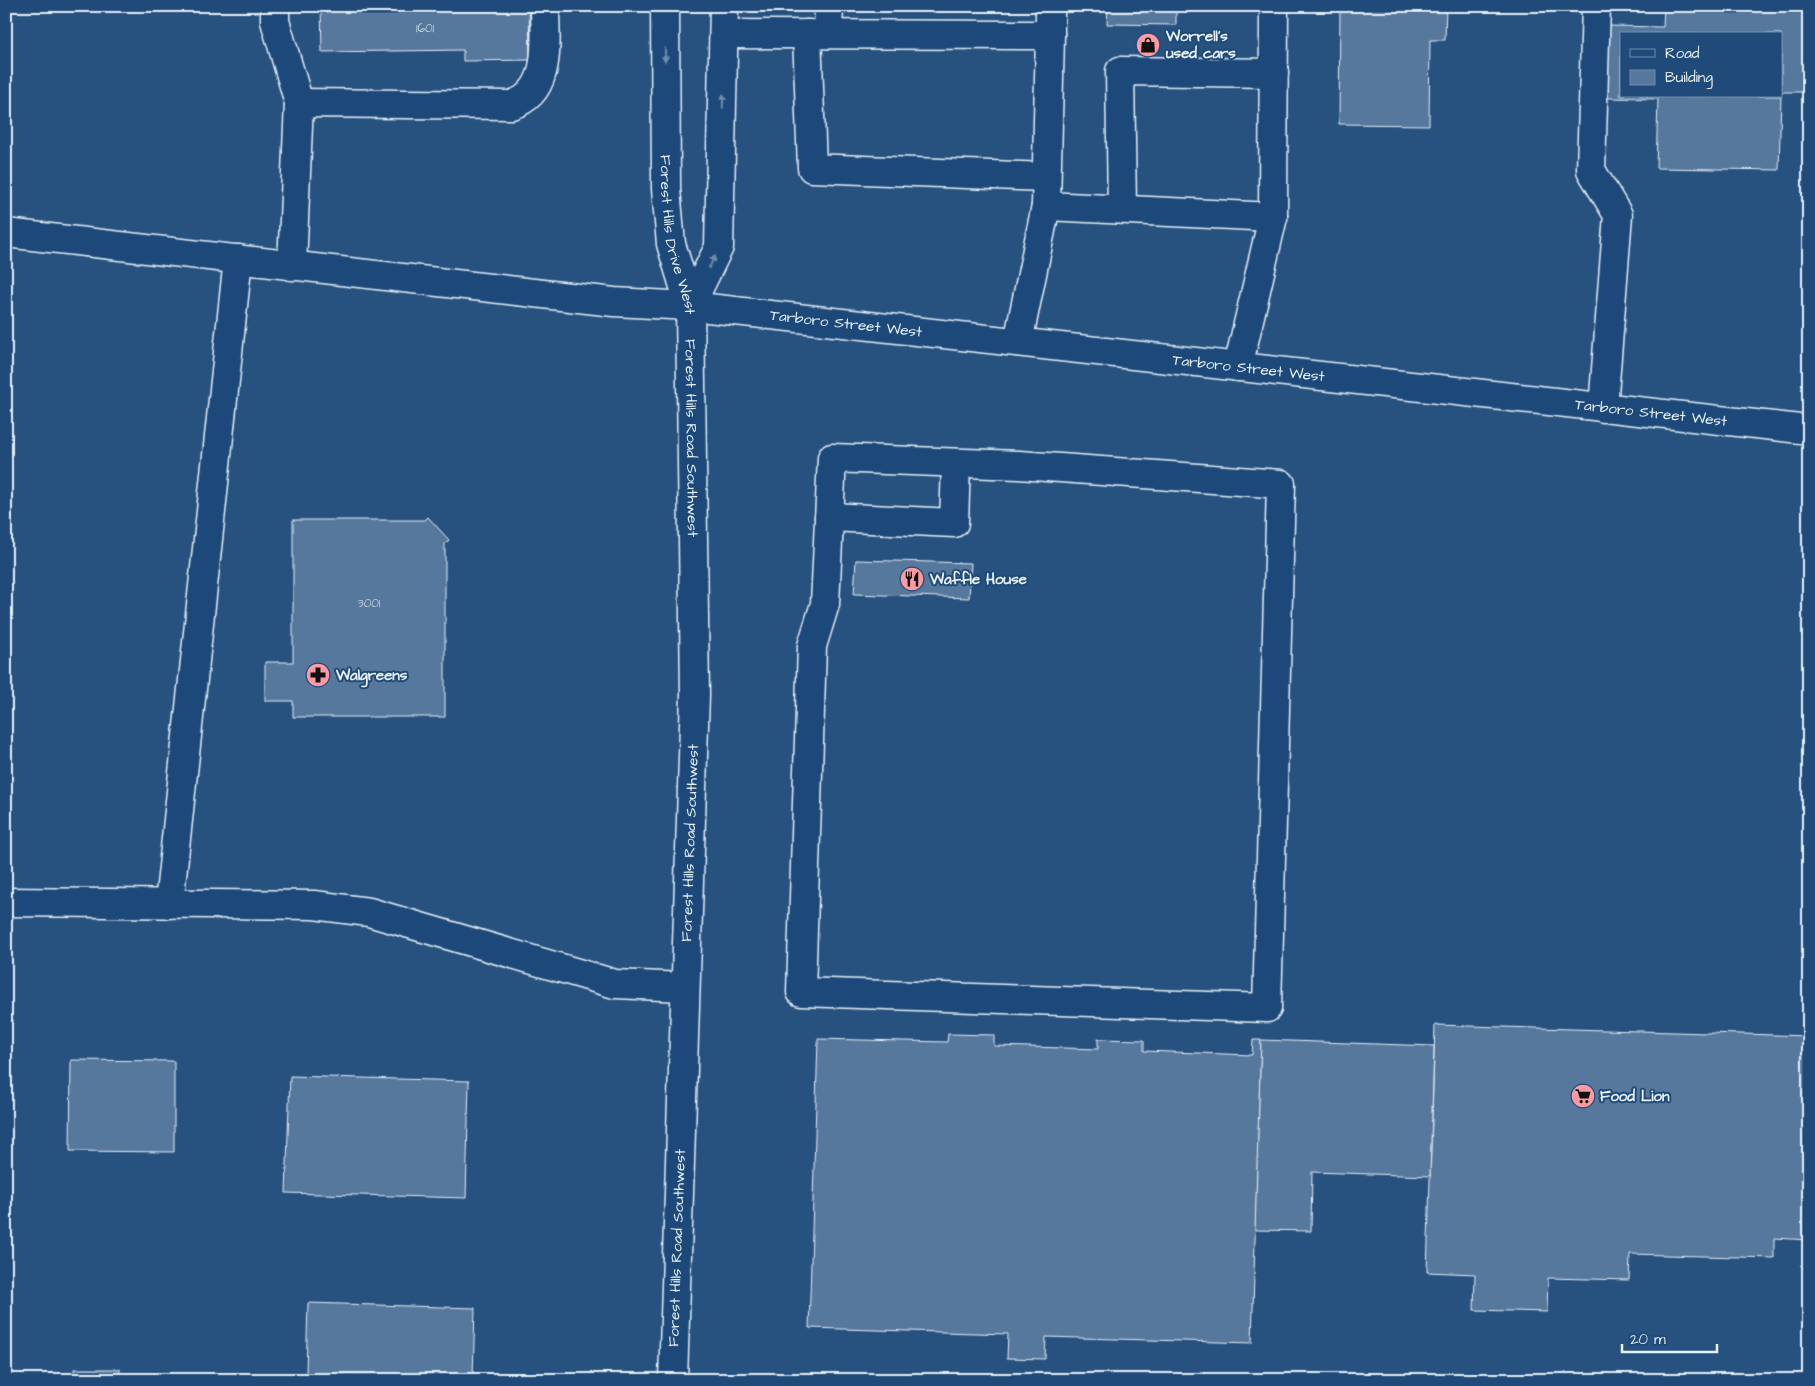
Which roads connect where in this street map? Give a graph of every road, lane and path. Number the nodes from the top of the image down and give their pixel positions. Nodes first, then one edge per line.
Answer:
1 (275, 6) edge
2 (545, 6) edge
3 (665, 6) edge
4 (724, 6) edge
5 (829, 6) edge
6 (1050, 6) edge
7 (1274, 6) edge
8 (1596, 6) edge
9 (724, 34) junction
10 (817, 34) junction
11 (1050, 35) junction
12 (1274, 73) junction
13 (299, 103) junction
14 (1046, 177) junction
15 (1046, 206) junction
16 (1122, 209) junction
17 (1273, 217) junction
18 (6, 232) edge
19 (238, 259) junction
20 (292, 266) junction
21 (690, 306) junction
22 (1018, 342) junction
23 (1238, 367) junction
24 (1603, 408) junction
25 (1809, 430) edge
26 (956, 463) junction
27 (829, 517) junction
28 (6, 902) edge
29 (169, 904) junction
30 (685, 987) junction
31 (673, 1380) edge

1 - 13 main road
2 - 13 main road
3 -> 21 main road, Forest Hills Drive West
4 - 9 main road, Forest Hills Drive West
5 - 10 main road
6 - 11 main road
7 - 12 main road
8 - 24 main road
9 - 10 main road
21 -> 9 main road, Forest Hills Drive West
10 - 11 main road
10 - 14 main road
11 - 14 main road
12 - 16 main road
12 - 17 main road
13 - 20 main road
14 - 15 main road
15 - 16 main road
15 - 22 main road
16 - 17 main road
17 - 23 main road
18 - 19 main road, Tarboro Street West
19 - 20 main road, Tarboro Street West
19 - 29 main road
20 - 21 main road, Tarboro Street West
21 - 22 main road, Tarboro Street West
21 - 30 main road, Forest Hills Road Southwest
22 - 23 main road, Tarboro Street West
23 - 24 main road, Tarboro Street West
24 - 25 main road, Tarboro Street West
26 - 27 main road
26 - 27 main road
26 - 27 main road
28 - 29 main road
29 - 30 main road
30 - 31 main road, Forest Hills Road Southwest

